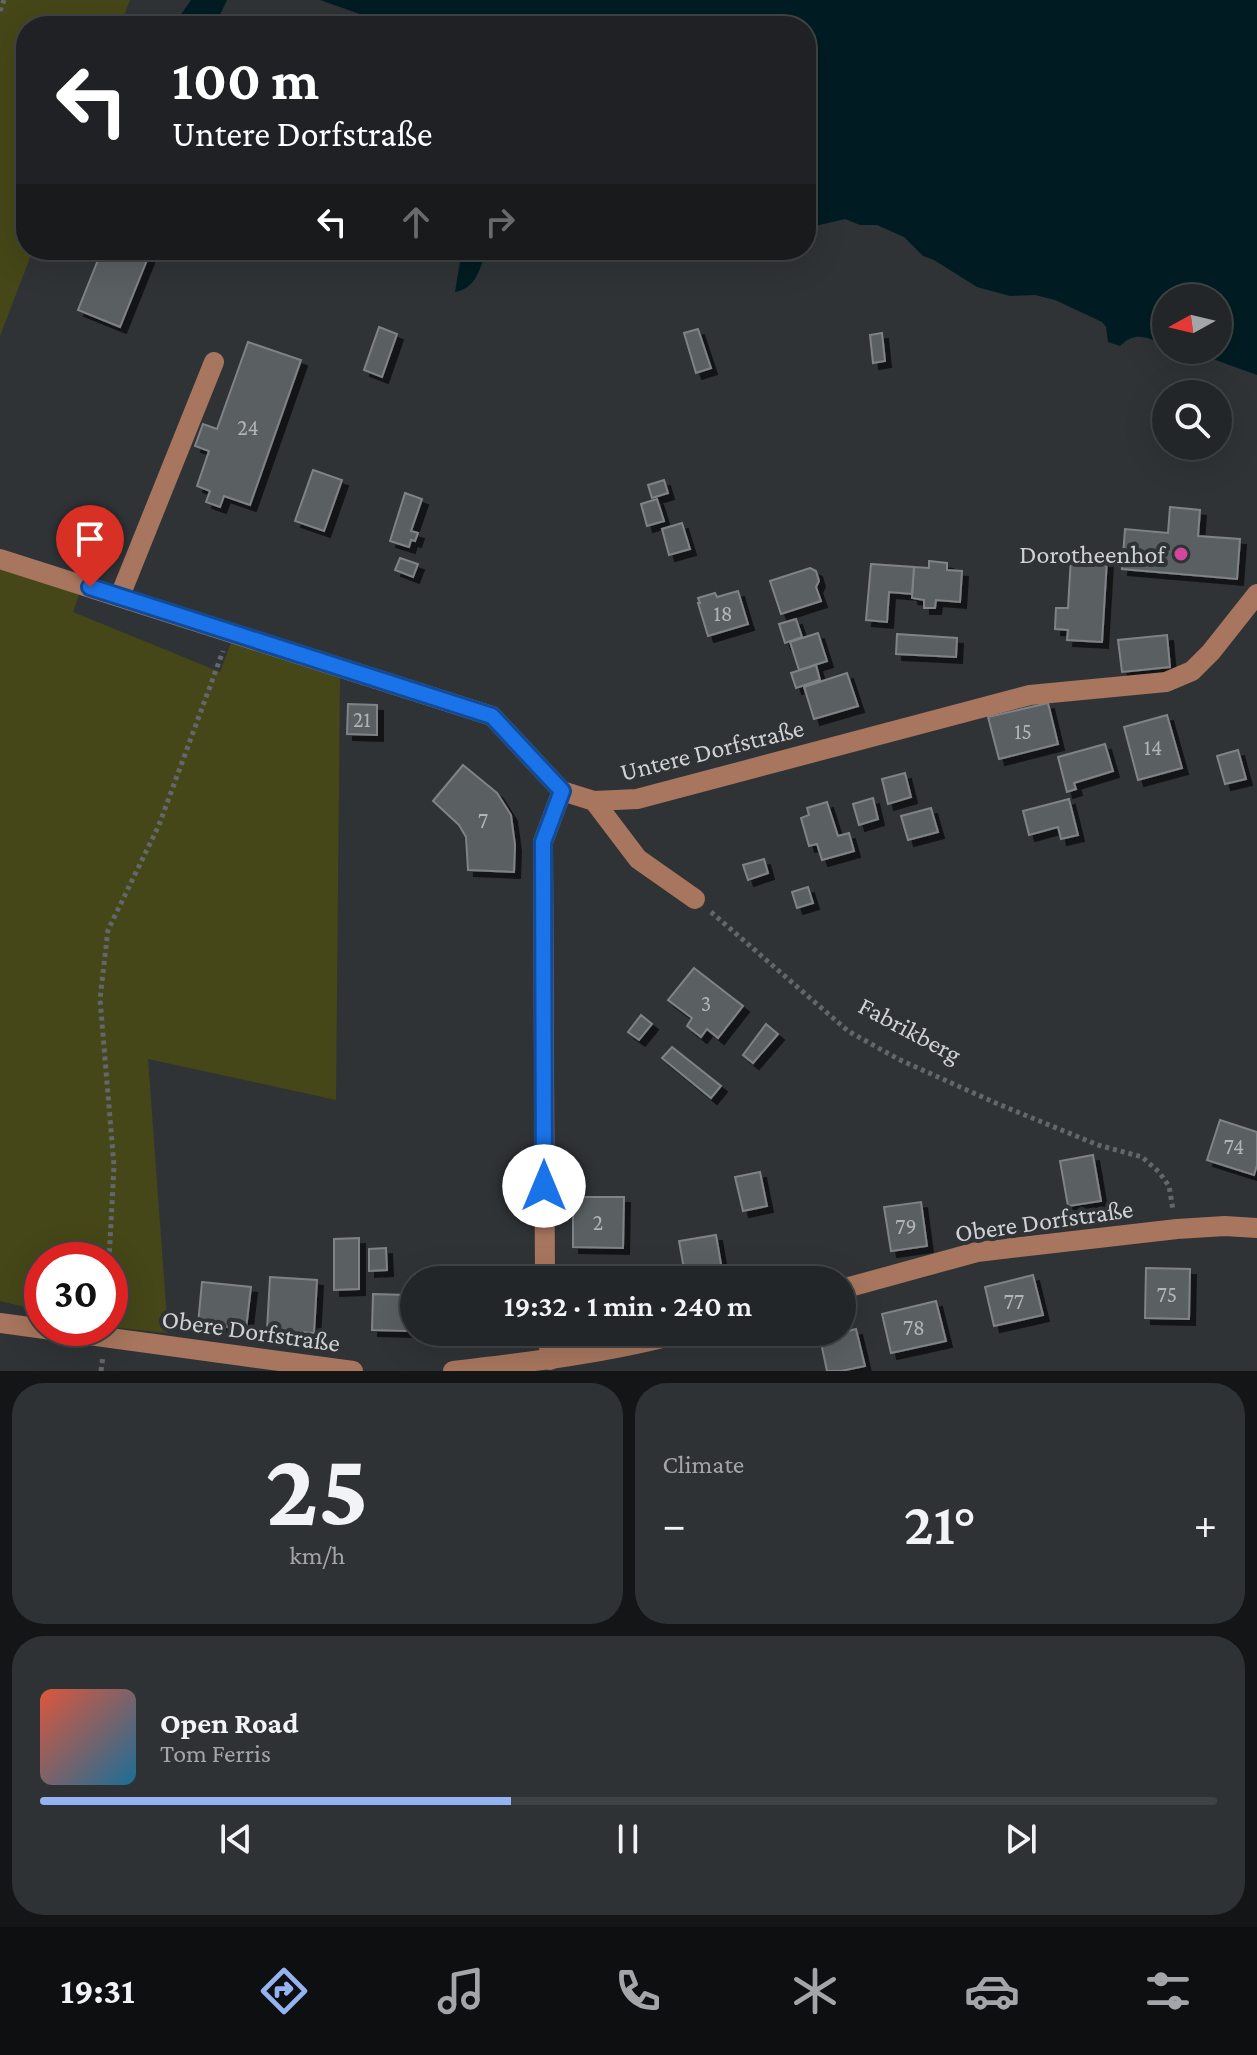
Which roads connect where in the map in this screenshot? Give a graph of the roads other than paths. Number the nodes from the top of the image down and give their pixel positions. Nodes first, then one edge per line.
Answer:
1 (214, 362) dead end
2 (0, 559) edge
3 (1257, 594) edge
4 (120, 596) junction
5 (562, 791) junction
6 (594, 801) junction
7 (695, 899) road end
8 (1257, 1228) edge
9 (545, 1266) edge
10 (856, 1285) edge
11 (0, 1323) edge
12 (549, 1346) edge
13 (623, 1346) edge
14 (550, 1360) junction
15 (353, 1371) edge
16 (453, 1371) edge

1 - 4 street
2 - 4 street, Untere Dorfstraße
3 - 6 street, Untere Dorfstraße
4 - 5 street, Untere Dorfstraße
5 - 6 street, Untere Dorfstraße
5 - 9 street
6 - 7 street
8 - 10 street, Obere Dorfstraße
11 - 15 street, Obere Dorfstraße
12 - 14 street
13 - 14 street
14 - 16 street

